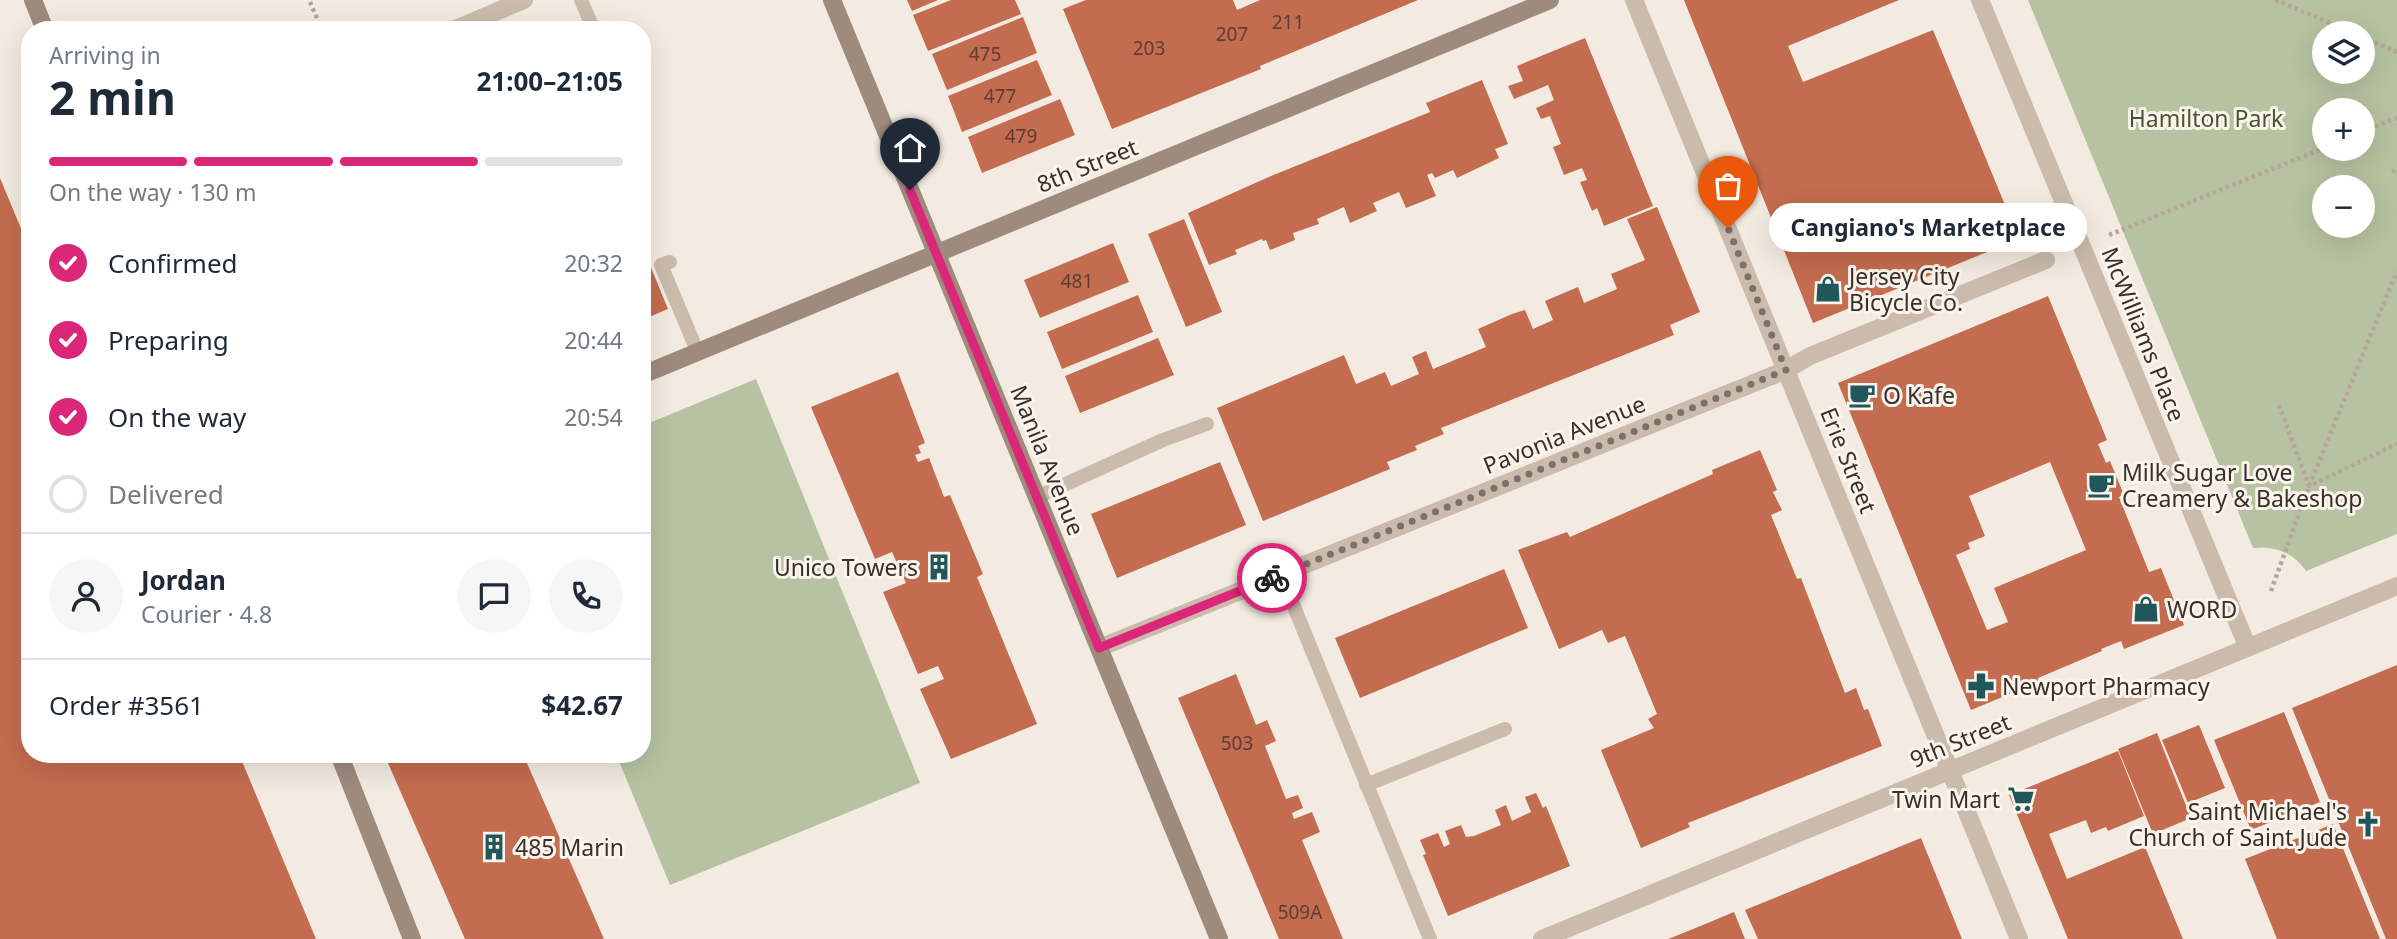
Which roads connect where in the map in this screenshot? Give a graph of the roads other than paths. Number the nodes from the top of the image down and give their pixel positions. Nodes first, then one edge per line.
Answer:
1 (33, 0) edge
2 (524, 0) edge
3 (581, 0) edge
4 (832, 0) edge
5 (1550, 0) edge
6 (1634, 0) edge
7 (1980, 0) edge
8 (42, 21) edge
9 (474, 21) edge
10 (590, 21) edge
11 (936, 253) junction
12 (2046, 260) dead end
13 (670, 262) dead end
14 (698, 353) junction
15 (1786, 370) junction
16 (651, 372) edge
17 (1207, 424) dead end
18 (1037, 497) junction
19 (1281, 575) junction
20 (2397, 586) edge
21 (1099, 648) junction
22 (2248, 648) junction
23 (1505, 729) dead end
24 (343, 763) edge
25 (1950, 770) junction
26 (1366, 785) junction
27 (412, 939) edge
28 (1219, 939) edge
29 (1430, 939) edge
30 (1542, 939) edge
31 (2019, 939) edge

1 - 8 street
2 - 9 street
3 - 10 lane
4 - 11 street, Manila Avenue
5 - 11 street, 8th Street
6 - 15 street, Erie Street
7 - 22 street, McWilliams Place
11 - 14 street, 8th Street
11 - 18 street, Manila Avenue
12 - 15 street, Pavonia Avenue
13 - 14 lane
14 - 16 street, 8th Street
15 - 19 street, Pavonia Avenue
15 - 25 street, Erie Street
17 - 18 lane
18 - 21 street, Manila Avenue
19 - 21 street, Pavonia Avenue
19 - 26 lane
20 - 22 street, 9th Street
21 - 28 street, Manila Avenue
22 - 25 street, 9th Street
23 - 26 lane
24 - 27 street
25 - 30 street, 9th Street
25 - 31 street, Erie Street
26 - 29 lane

